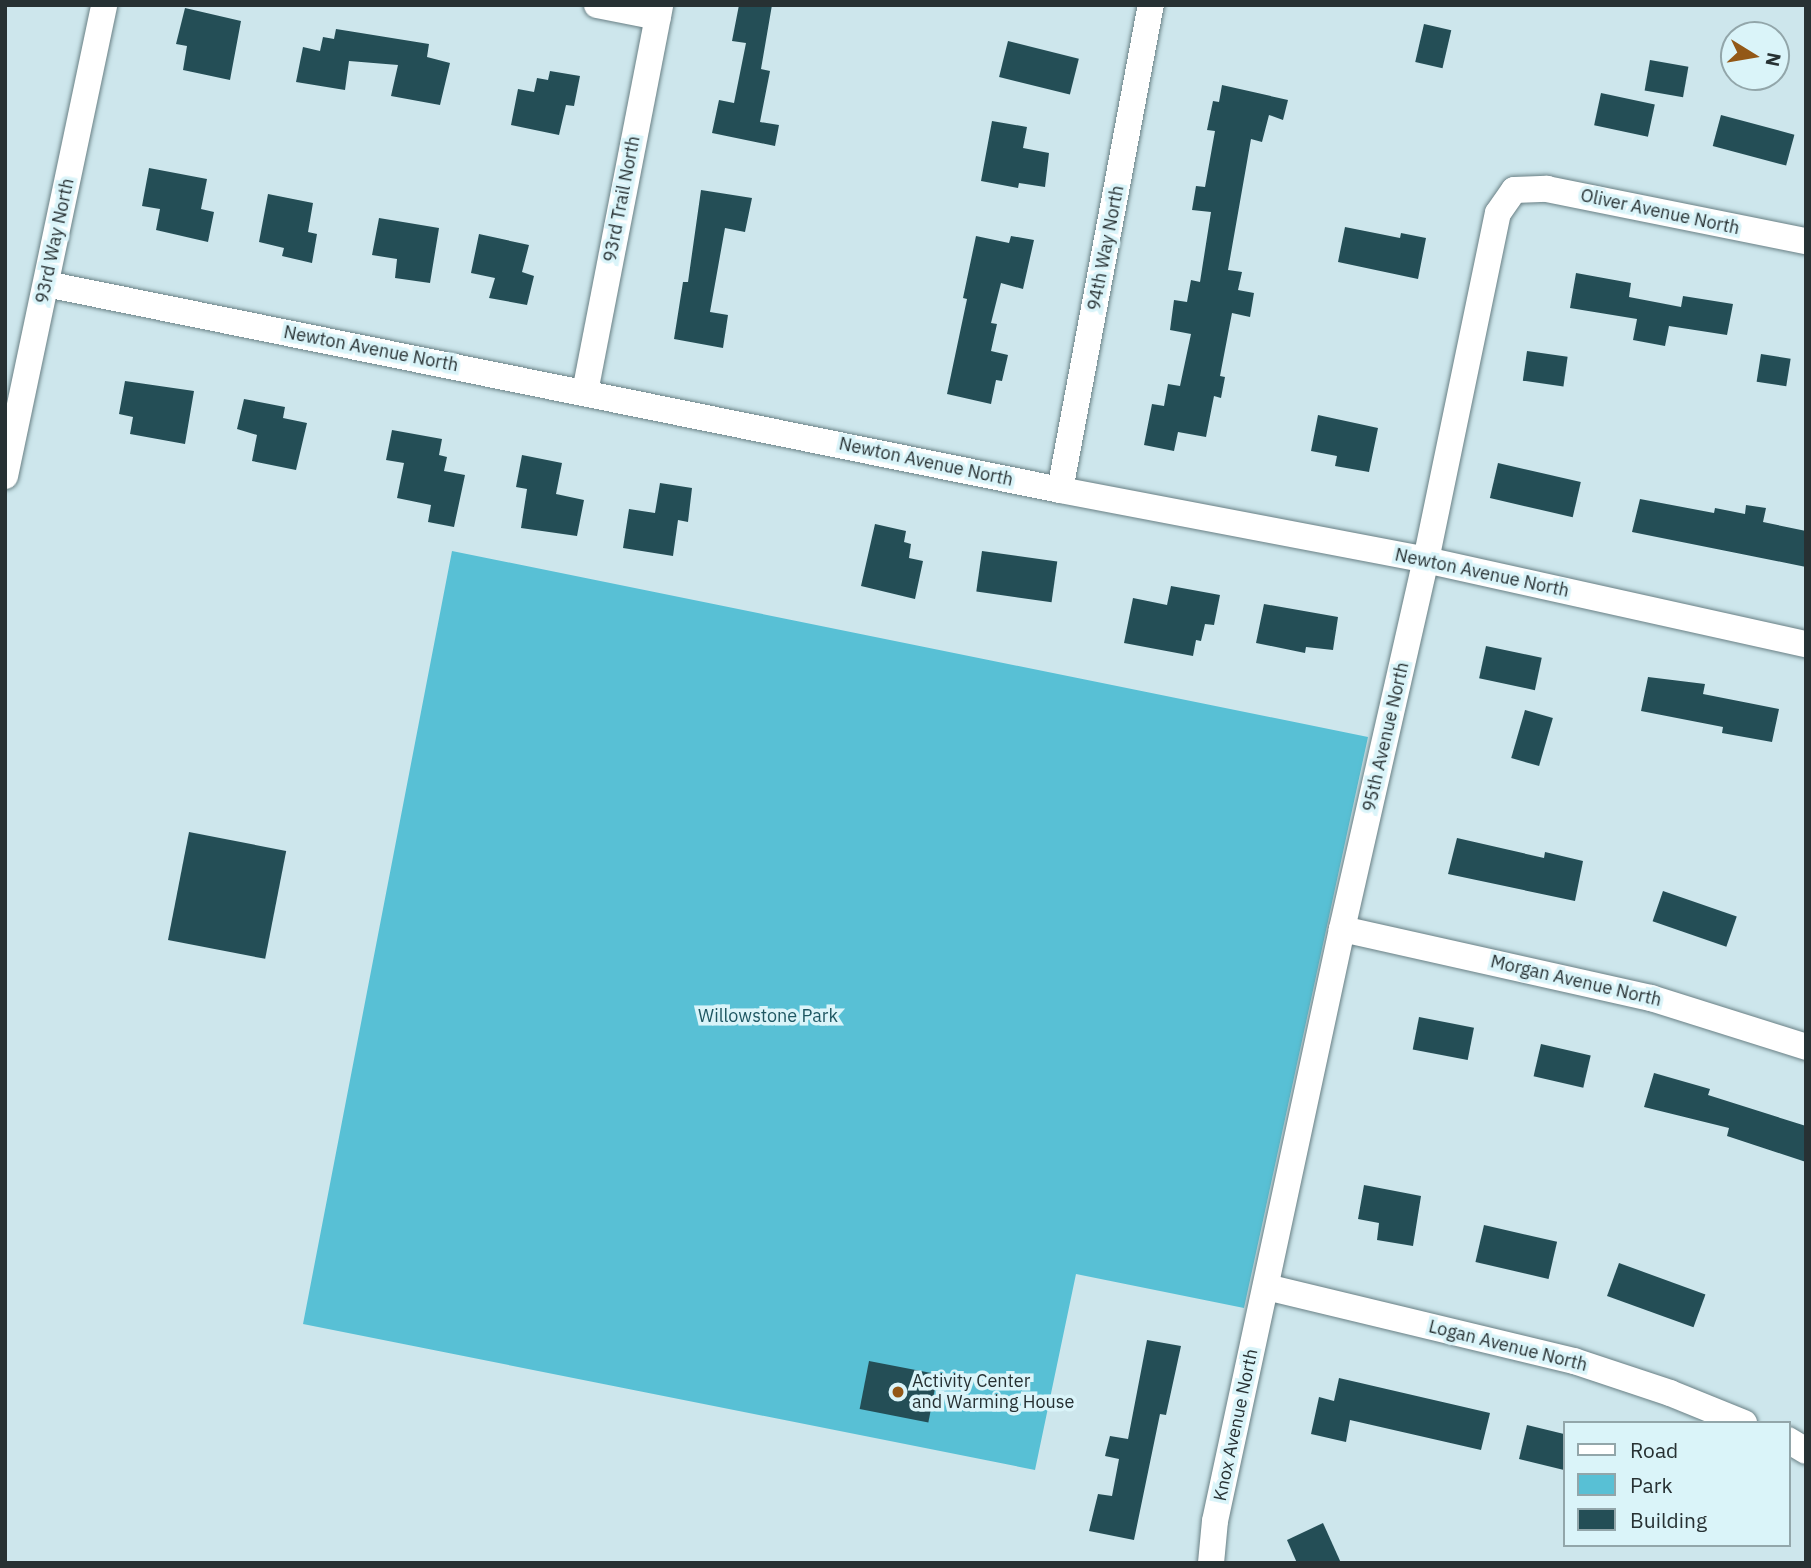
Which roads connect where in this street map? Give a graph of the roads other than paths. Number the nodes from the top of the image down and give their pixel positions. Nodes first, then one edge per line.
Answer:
1 (104, 5) edge
2 (597, 5) edge
3 (1152, 5) edge
4 (659, 11) edge
5 (1514, 190) joint
6 (1806, 241) edge
7 (46, 284) junction
8 (585, 393) junction
9 (5, 476) edge
10 (1060, 490) junction
11 (1426, 560) junction
12 (1806, 643) edge
13 (1342, 929) junction
14 (1806, 1047) edge
15 (1266, 1287) junction
16 (1739, 1421) edge
17 (1790, 1441) edge
18 (1806, 1451) edge
19 (1211, 1563) edge

1 - 7 street, 93rd Way North
2 - 4 street
3 - 10 street, 94th Way North
4 - 8 street, 93rd Trail North
5 - 6 street, Oliver Avenue North
5 - 11 street, 95th Avenue North
7 - 8 street, Newton Avenue North
7 - 9 street, 93rd Way North
8 - 10 street, Newton Avenue North
10 - 11 street, Newton Avenue North
11 - 12 street, Newton Avenue North
11 - 13 street, 95th Avenue North
13 - 14 street, Morgan Avenue North
13 - 15 street, 95th Avenue North
15 - 16 street, Logan Avenue North
15 - 19 street, Knox Avenue North
17 - 18 street

